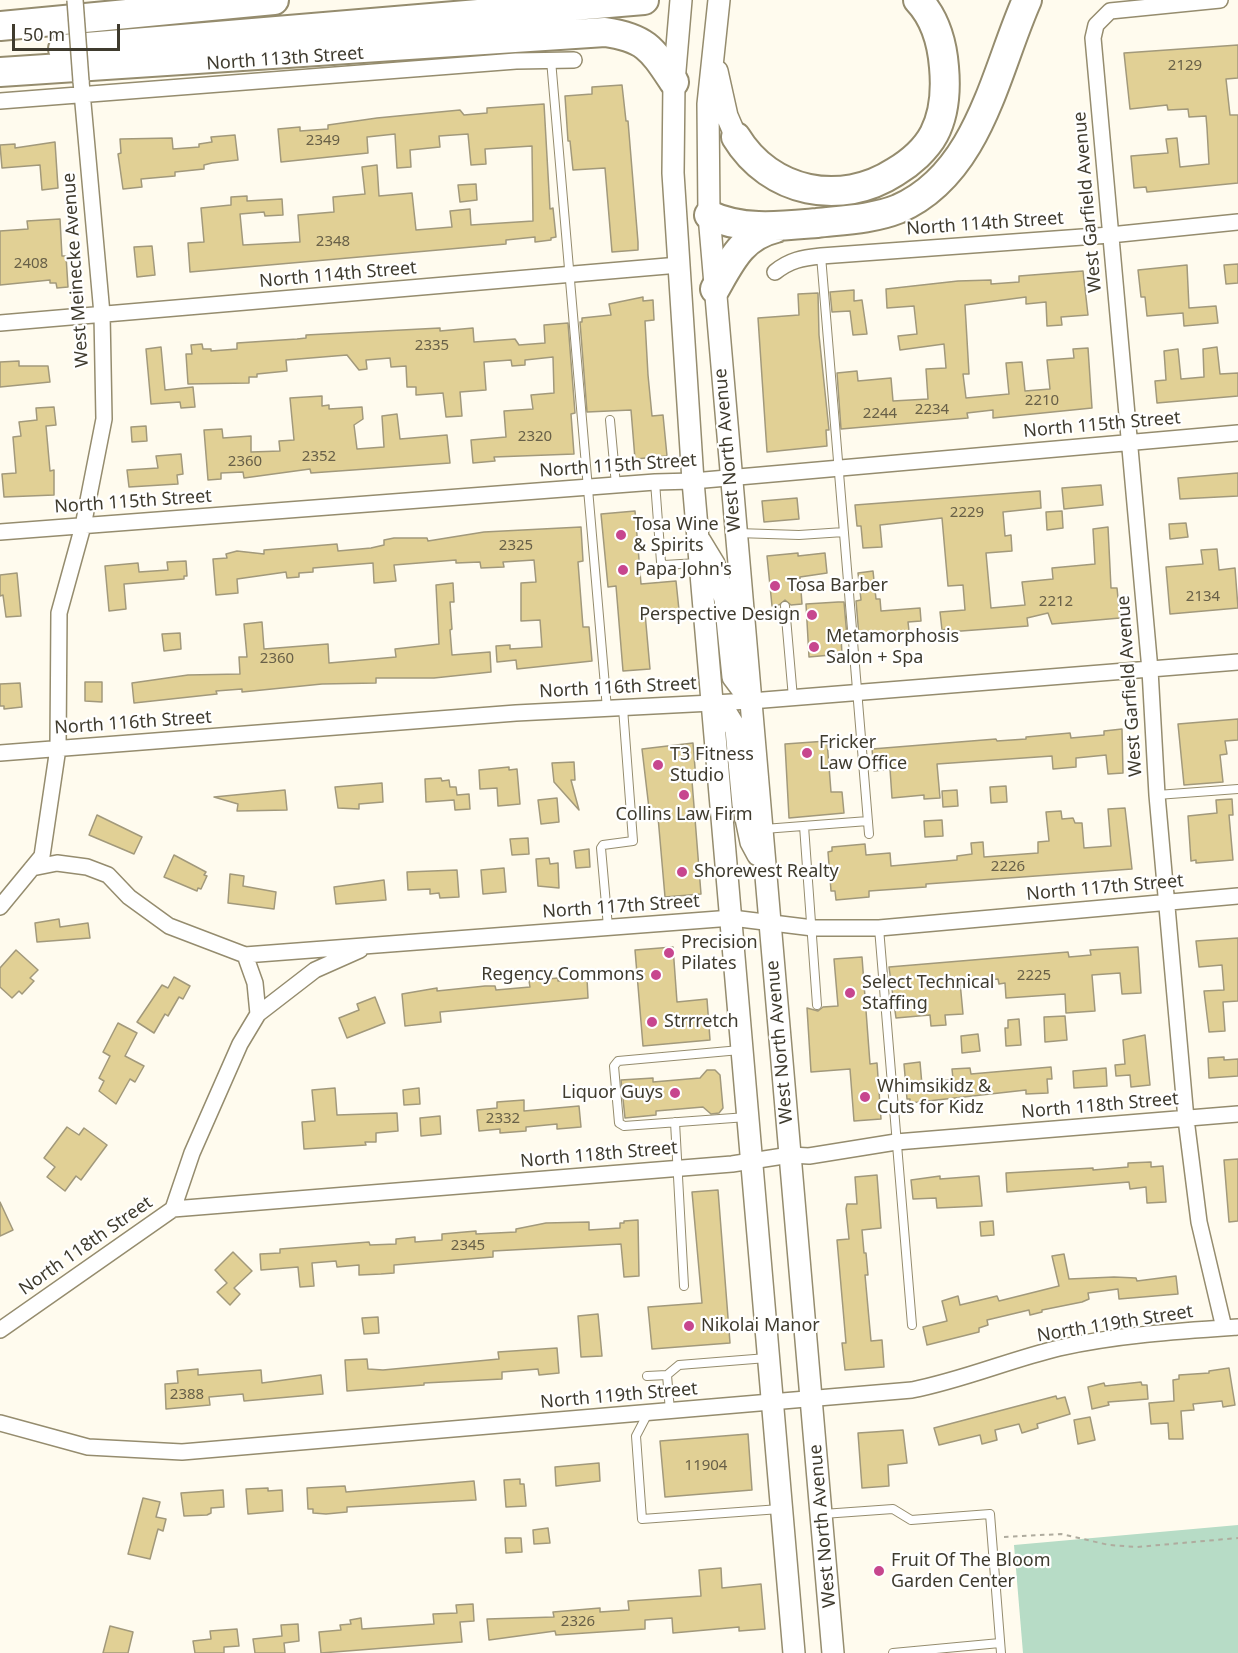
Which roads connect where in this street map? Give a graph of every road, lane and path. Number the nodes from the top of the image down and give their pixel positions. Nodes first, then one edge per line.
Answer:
1 (75, 0) edge
2 (274, 0) edge
3 (681, 0) edge
4 (719, 0) edge
5 (918, 0) edge
6 (1027, 0) edge
7 (1220, 0) edge
8 (632, 2) edge
9 (0, 27) edge
10 (712, 50) junction
11 (0, 54) edge
12 (551, 60) junction
13 (574, 60) dead end
14 (0, 72) edge
15 (674, 82) junction
16 (81, 87) junction
17 (0, 101) edge
18 (736, 137) joint
19 (673, 160) junction
20 (709, 215) junction
21 (1238, 222) edge
22 (782, 226) junction
23 (1110, 235) junction
24 (821, 256) junction
25 (679, 265) junction
26 (775, 272) dead end
27 (570, 274) junction
28 (715, 289) junction
29 (102, 314) junction
30 (0, 322) edge
31 (610, 420) dead end
32 (1238, 433) edge
33 (1127, 442) junction
34 (838, 468) junction
35 (731, 477) junction
36 (655, 482) junction
37 (693, 482) junction
38 (616, 485) junction
39 (590, 487) junction
40 (83, 526) junction
41 (0, 532) edge
42 (843, 532) junction
43 (735, 533) junction
44 (697, 537) junction
45 (699, 562) junction
46 (785, 606) dead end
47 (1238, 662) edge
48 (1150, 670) junction
49 (859, 693) junction
50 (793, 698) junction
51 (751, 701) junction
52 (713, 704) junction
53 (615, 708) junction
54 (58, 748) junction
55 (0, 753) edge
56 (1238, 789) edge
57 (1157, 795) junction
58 (868, 821) junction
59 (804, 826) junction
60 (763, 829) junction
61 (868, 834) dead end
62 (32, 868) junction
63 (767, 873) junction
64 (1238, 897) edge
65 (1166, 903) junction
66 (0, 907) edge
67 (732, 918) junction
68 (770, 922) junction
69 (608, 927) junction
70 (813, 928) junction
71 (879, 928) junction
72 (368, 946) junction
73 (245, 955) junction
74 (817, 1005) dead end
75 (258, 1014) junction
76 (743, 1050) junction
77 (1238, 1114) edge
78 (749, 1117) junction
79 (1186, 1119) junction
80 (675, 1122) junction
81 (896, 1142) junction
82 (790, 1155) junction
83 (752, 1161) junction
84 (678, 1168) junction
85 (172, 1209) junction
86 (684, 1286) dead end
87 (912, 1325) dead end
88 (1231, 1327) edge
89 (0, 1330) edge
90 (769, 1358) junction
91 (668, 1375) junction
92 (647, 1376) dead end
93 (812, 1400) junction
94 (772, 1402) junction
95 (670, 1411) junction
96 (648, 1413) junction
97 (0, 1423) edge
98 (782, 1509) junction
99 (822, 1514) junction
100 (992, 1538) junction
101 (1238, 1538) edge
102 (1000, 1643) junction
103 (794, 1653) edge
104 (833, 1653) edge
105 (893, 1653) edge
106 (1001, 1653) edge

1 - 16 street, West Meinecke Avenue, bridge
2 - 9 highway
3 - 15 main road, West North Avenue
4 - 10 main road, West North Avenue
5 - 18 highway
6 - 22 highway
7 - 23 street, West Garfield Avenue
8 - 11 highway
10 - 18 main road
10 - 20 main road, West North Avenue
12 - 13 street, North 113th Street
12 - 16 street, North 113th Street
12 - 27 lane
14 - 15 highway
15 - 19 main road, West North Avenue
16 - 17 street, North 113th Street
16 - 29 street, West Meinecke Avenue
19 - 20 main road
19 - 25 main road, West North Avenue
20 - 22 highway
20 - 28 main road, West North Avenue
21 - 23 street, North 114th Street
22 - 28 highway
23 - 24 street, North 114th Street
23 - 33 street, West Garfield Avenue
24 - 26 street, North 114th Street
24 - 34 lane
25 - 27 street, North 114th Street
25 - 37 main road, West North Avenue
27 - 29 street, North 114th Street
27 - 39 lane
28 - 35 main road, West North Avenue
29 - 30 street, North 114th Street
29 - 40 street, West Meinecke Avenue
31 - 38 lane
32 - 33 street, North 115th Street
33 - 34 street, North 115th Street
33 - 48 street, West Garfield Avenue
34 - 35 street, North 115th Street
34 - 42 lane
35 - 37 street, North 115th Street
35 - 43 main road, West North Avenue
36 - 37 street, North 115th Street
36 - 38 street, North 115th Street
36 - 45 lane
37 - 44 main road, West North Avenue
38 - 39 street, North 115th Street
39 - 40 street, North 115th Street
39 - 53 lane
40 - 41 street, North 115th Street
40 - 54 street, West Meinecke Avenue
42 - 43 lane
42 - 49 lane
43 - 51 main road, West North Avenue
44 - 45 main road, West North Avenue
44 - 51 main road
45 - 52 main road, West North Avenue
46 - 50 lane
47 - 48 street, North 116th Street
48 - 49 street, North 116th Street
48 - 57 street, West Garfield Avenue
49 - 50 street, North 116th Street
49 - 58 lane
50 - 51 street, North 116th Street
51 - 52 street, North 116th Street
51 - 60 main road, West North Avenue
52 - 53 street, North 116th Street
52 - 63 main road
52 - 67 main road, West North Avenue
53 - 54 street, North 116th Street
53 - 69 lane
54 - 55 street, North 116th Street
54 - 62 street
56 - 57 lane
57 - 65 street, West Garfield Avenue
58 - 59 lane
58 - 61 lane
59 - 60 lane
59 - 70 lane
60 - 63 main road, West North Avenue
62 - 66 street
62 - 73 street, North 117th Street
63 - 68 main road, West North Avenue
64 - 65 street, North 117th Street
65 - 71 street, North 117th Street
65 - 79 street, West Garfield Avenue
67 - 68 street, North 117th Street
67 - 69 street, North 117th Street
67 - 76 main road, West North Avenue
68 - 70 street, North 117th Street
68 - 82 main road, West North Avenue
69 - 72 street, North 117th Street
70 - 71 street, North 117th Street
70 - 74 lane
71 - 81 lane
72 - 73 street, North 117th Street
72 - 75 street
73 - 75 street
75 - 85 street
76 - 78 main road, West North Avenue
76 - 80 lane
77 - 79 street, North 118th Street
78 - 80 lane
78 - 83 main road, West North Avenue
79 - 81 street, North 118th Street
79 - 88 street, West Garfield Avenue
80 - 84 lane
81 - 82 street, North 118th Street
81 - 87 lane
82 - 83 street, North 118th Street
82 - 93 main road, West North Avenue
83 - 84 street, North 118th Street
83 - 90 main road, West North Avenue
84 - 85 street, North 118th Street
84 - 86 lane
85 - 89 street, North 118th Street
88 - 93 street, North 119th Street
90 - 91 lane
90 - 94 main road, West North Avenue
91 - 92 lane
91 - 95 lane
93 - 94 street, North 119th Street
93 - 99 main road, West North Avenue
94 - 95 street, North 119th Street
94 - 98 main road, West North Avenue
95 - 96 street, North 119th Street
96 - 97 street, North 119th Street
96 - 98 lane
98 - 103 main road, West North Avenue
99 - 100 lane
99 - 104 main road, West North Avenue
100 - 101 path
100 - 102 lane
102 - 105 lane
102 - 106 lane

